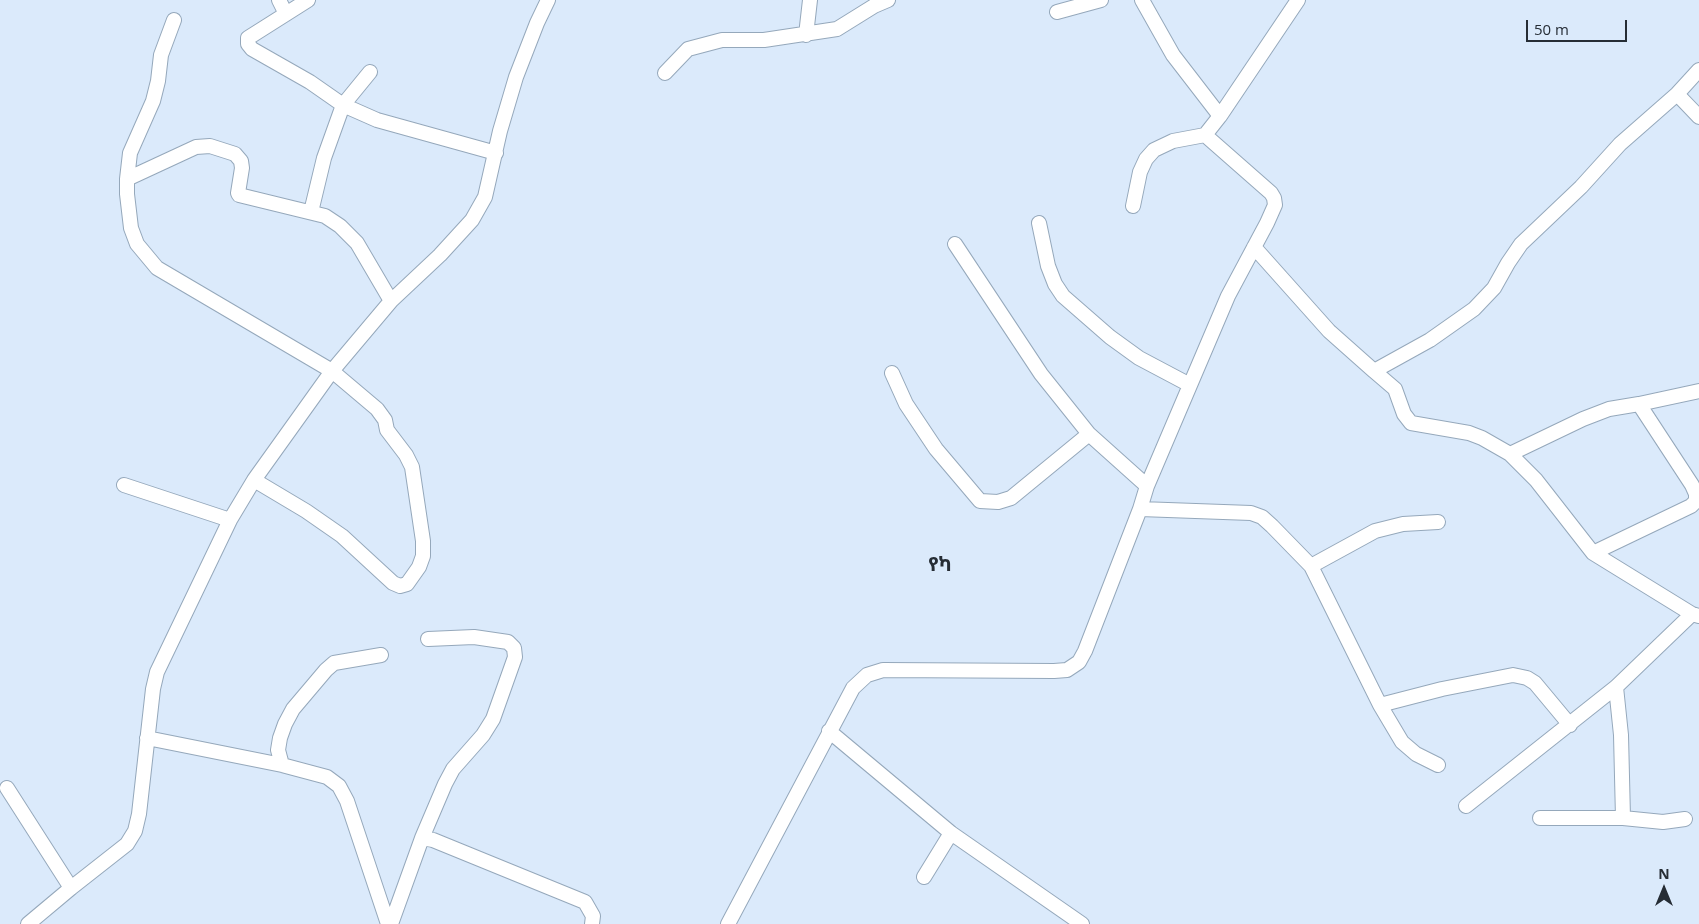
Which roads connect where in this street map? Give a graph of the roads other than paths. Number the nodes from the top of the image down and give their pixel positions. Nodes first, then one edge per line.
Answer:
1 (279, 0) edge
2 (308, 0) edge
3 (548, 0) edge
4 (810, 0) edge
5 (888, 0) edge
6 (1101, 0) edge
7 (1142, 0) edge
8 (1298, 0) edge
9 (1057, 12) dead end
10 (286, 14) junction
11 (174, 20) dead end
12 (806, 35) junction
13 (1699, 70) edge
14 (370, 72) dead end
15 (665, 73) dead end
16 (1677, 94) junction
17 (343, 105) junction
18 (1220, 116) junction
19 (1699, 117) edge
20 (1205, 135) junction
21 (496, 153) junction
22 (127, 179) junction
23 (1133, 206) dead end
24 (311, 212) junction
25 (1039, 222) dead end
26 (955, 244) dead end
27 (1254, 247) junction
28 (391, 301) junction
29 (332, 371) junction
30 (1374, 371) junction
31 (892, 373) dead end
32 (1190, 385) junction
33 (1699, 391) edge
34 (1639, 404) junction
35 (1089, 434) junction
36 (1510, 454) junction
37 (254, 480) junction
38 (124, 485) dead end
39 (1147, 486) junction
40 (1140, 509) junction
41 (230, 520) junction
42 (1438, 522) dead end
43 (1593, 553) junction
44 (1311, 566) junction
45 (1696, 615) edge
46 (428, 639) dead end
47 (381, 655) dead end
48 (1616, 687) junction
49 (1380, 705) junction
50 (1570, 725) junction
51 (829, 732) junction
52 (147, 738) junction
53 (282, 765) junction
54 (1438, 765) dead end
55 (7, 788) dead end
56 (1466, 806) dead end
57 (1540, 818) dead end
58 (1623, 818) junction
59 (1685, 819) dead end
60 (951, 833) junction
61 (422, 838) junction
62 (924, 877) dead end
63 (71, 888) junction
64 (28, 924) edge
65 (390, 924) edge
66 (592, 924) edge
67 (728, 924) edge
68 (1082, 924) edge

1 - 10 street
2 - 10 street
3 - 21 street
4 - 12 street
5 - 12 street
6 - 9 street
7 - 18 street
8 - 18 street
10 - 17 street
11 - 22 street
12 - 15 street
13 - 16 street
14 - 17 street
16 - 19 street
16 - 30 street
17 - 21 street
17 - 24 street
18 - 20 street
20 - 23 street
20 - 27 street
21 - 28 street
22 - 24 street
22 - 29 street
24 - 28 street
25 - 32 street
26 - 35 street
27 - 30 street
27 - 32 street
28 - 29 street
29 - 37 street
29 - 37 street
30 - 36 street
31 - 35 street
32 - 39 street
33 - 34 street
34 - 36 street
34 - 43 street
35 - 39 street
36 - 43 street
37 - 41 street
38 - 41 street
39 - 40 street
40 - 44 street
40 - 51 street
41 - 52 street
42 - 44 street
43 - 45 street
44 - 49 street
45 - 48 street
46 - 61 street
47 - 53 street
48 - 50 street
48 - 58 street
49 - 50 street
49 - 54 street
50 - 56 street
51 - 60 street
51 - 67 street
52 - 53 street
52 - 63 street
53 - 65 street
55 - 63 street
57 - 58 street
58 - 59 street
60 - 62 street
60 - 68 street
61 - 65 street
61 - 66 street
63 - 64 street

